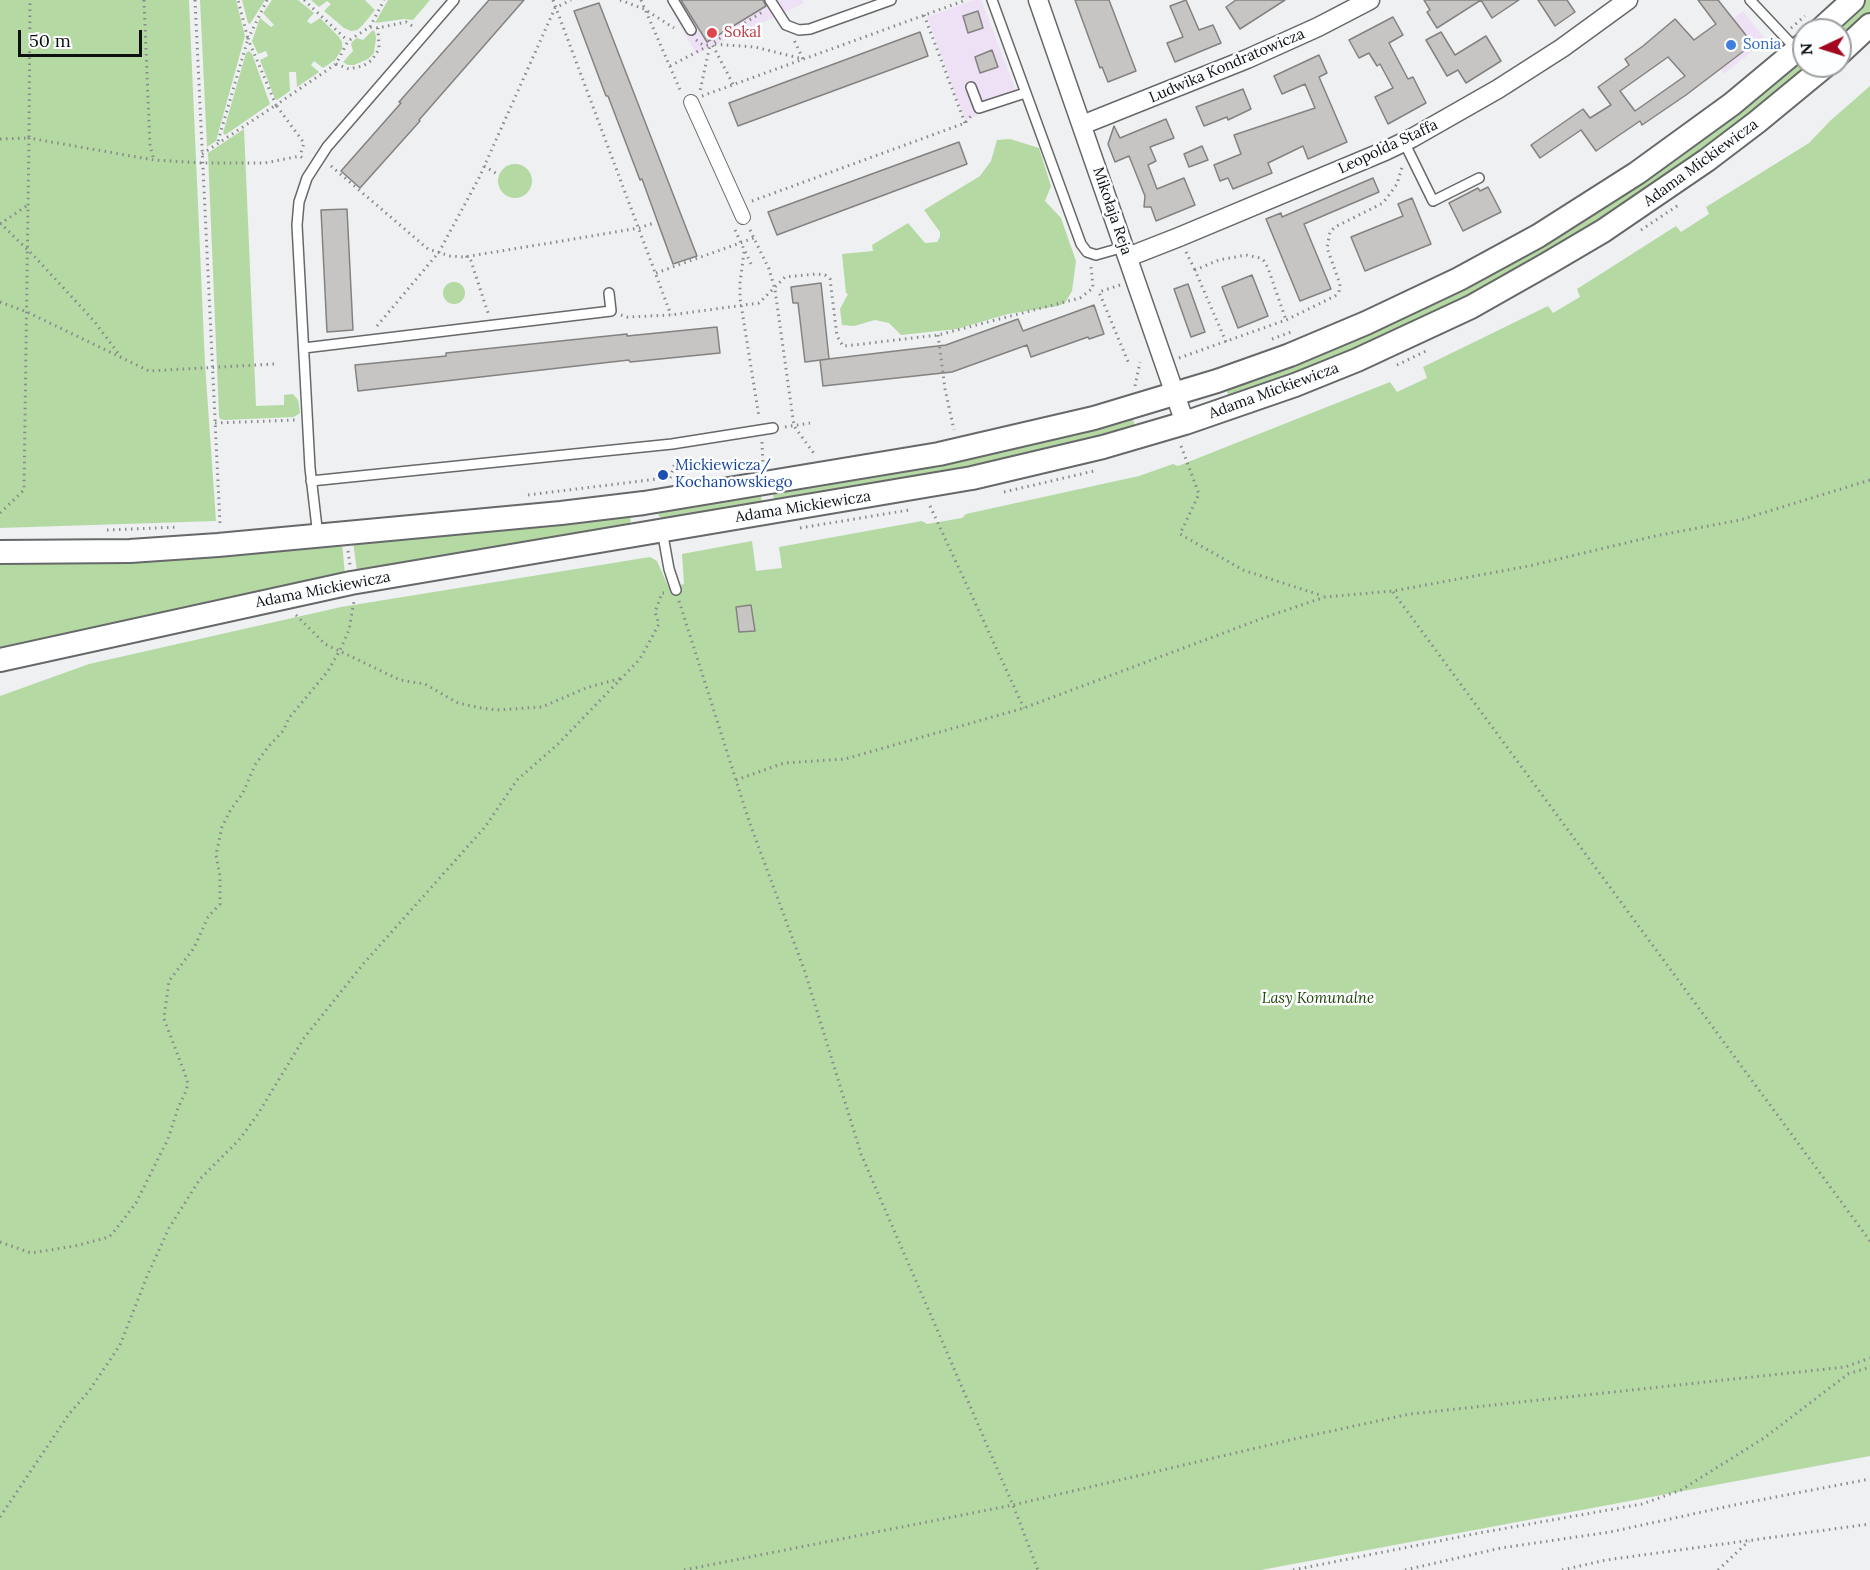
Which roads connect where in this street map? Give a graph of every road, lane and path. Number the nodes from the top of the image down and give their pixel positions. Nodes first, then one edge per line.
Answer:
1 (30, 0) edge
2 (144, 0) edge
3 (195, 0) edge
4 (238, 0) edge
5 (267, 0) edge
6 (304, 0) edge
7 (384, 0) edge
8 (454, 0) edge
9 (553, 0) edge
10 (568, 0) edge
11 (620, 0) edge
12 (641, 0) edge
13 (673, 0) edge
14 (891, 0) edge
15 (966, 0) edge
16 (992, 0) edge
17 (1038, 0) edge
18 (1370, 0) edge
19 (1628, 0) edge
20 (1750, 0) edge
21 (1853, 0) edge
22 (772, 3) edge
23 (555, 8) junction
24 (644, 9) junction
25 (924, 15) junction
26 (1821, 18) edge
27 (663, 22) dead end
28 (1870, 26) edge
29 (370, 27) junction
30 (378, 28) junction
31 (794, 29) junction
32 (691, 30) dead end
33 (423, 36) junction
34 (248, 39) junction
35 (1792, 40) edge
36 (348, 41) junction
37 (1852, 42) edge
38 (711, 44) junction
39 (1792, 46) edge
40 (803, 59) junction
41 (336, 64) junction
42 (670, 66) junction
43 (1811, 78) edge
44 (733, 84) junction
45 (971, 87) dead end
46 (1025, 93) junction
47 (691, 102) joint
48 (276, 105) junction
49 (979, 108) junction
50 (964, 123) junction
51 (1082, 125) junction
52 (29, 138) junction
53 (0, 139) edge
54 (218, 143) junction
55 (1401, 144) junction
56 (202, 154) junction
57 (300, 156) junction
58 (321, 156) junction
59 (154, 160) junction
60 (203, 163) junction
61 (314, 166) junction
62 (484, 166) junction
63 (499, 174) dead end
64 (1479, 178) dead end
65 (28, 205) junction
66 (741, 211) junction
67 (0, 223) edge
68 (654, 223) dead end
69 (639, 228) junction
70 (754, 238) junction
71 (741, 242) junction
72 (28, 250) junction
73 (745, 250) junction
74 (439, 252) junction
75 (1126, 252) junction
76 (1091, 254) junction
77 (466, 256) junction
78 (752, 266) dead end
79 (656, 273) junction
80 (1124, 284) dead end
81 (774, 287) junction
82 (1093, 288) junction
83 (1099, 292) junction
84 (609, 293) dead end
85 (0, 302) edge
86 (742, 307) junction
87 (611, 311) junction
88 (27, 312) junction
89 (671, 315) junction
90 (1286, 320) junction
91 (492, 325) junction
92 (1292, 331) dead end
93 (938, 335) junction
94 (1271, 339) dead end
95 (371, 340) junction
96 (1226, 342) junction
97 (304, 348) junction
98 (122, 358) junction
99 (1140, 362) dead end
100 (274, 364) dead end
101 (1129, 364) dead end
102 (212, 368) junction
103 (1170, 377) junction
104 (1135, 386) junction
105 (1129, 387) dead end
106 (307, 419) junction
107 (215, 423) junction
108 (810, 423) dead end
109 (1185, 423) junction
110 (794, 426) junction
111 (773, 428) joint
112 (964, 428) dead end
113 (761, 430) junction
114 (682, 442) junction
115 (1180, 446) dead end
116 (804, 456) dead end
117 (773, 461) dead end
118 (681, 476) dead end
119 (670, 478) junction
120 (1870, 480) edge
121 (311, 481) junction
122 (518, 496) dead end
123 (644, 502) junction
124 (930, 506) dead end
125 (0, 513) edge
126 (231, 524) dead end
127 (184, 526) dead end
128 (100, 530) dead end
129 (655, 531) junction
130 (347, 534) junction
131 (319, 536) junction
132 (0, 552) edge
133 (351, 583) junction
134 (676, 590) junction
135 (1393, 591) junction
136 (1324, 597) junction
137 (295, 614) dead end
138 (340, 650) junction
139 (0, 660) edge
140 (622, 678) junction
141 (1024, 708) junction
142 (736, 780) junction
143 (1870, 1241) edge
144 (0, 1242) edge
145 (1870, 1358) edge
146 (1870, 1367) edge
147 (1870, 1479) edge
148 (1013, 1505) junction
149 (0, 1517) edge
150 (1870, 1524) edge
151 (1750, 1540) junction
152 (684, 1570) edge
153 (1038, 1570) edge
154 (1293, 1570) edge
155 (1405, 1570) edge
156 (1562, 1570) edge
157 (1718, 1570) edge

1 - 52 path
2 - 59 path
3 - 56 path
4 - 34 path
5 - 34 path
6 - 36 path
7 - 29 path
8 - 33 lane
9 - 23 path
10 - 23 path
11 - 24 path
12 - 24 path
13 - 32 lane
14 - 31 lane
15 - 25 path
16 - 46 lane
17 - 51 street, Mikołaja Reja
18 - 51 street, Ludwika Kondratowicza
19 - 55 street, Leopolda Staffa
20 - 35 lane
21 - 26 street
22 - 31 lane
22 - 38 path
23 - 62 path
23 - 69 path
24 - 27 path
24 - 42 path
25 - 40 path
25 - 50 path
28 - 37 street
29 - 30 path
29 - 36 path
30 - 33 path
30 - 41 path
31 - 40 path
33 - 58 lane
34 - 48 path
34 - 54 path
36 - 41 path
38 - 40 path
38 - 42 path
38 - 44 path
38 - 44 path
39 - 103 street, Adama Mickiewicza
40 - 44 path
41 - 48 path
42 - 47 path
43 - 109 street, Adama Mickiewicza
45 - 49 lane
46 - 49 lane
46 - 76 lane
47 - 66 street
48 - 54 path
48 - 57 path
49 - 50 path
50 - 66 path
51 - 75 street, Mikołaja Reja
52 - 53 path
52 - 59 path
52 - 65 path
54 - 56 path
55 - 64 lane
55 - 75 street, Leopolda Staffa
55 - 90 path
56 - 60 path
57 - 60 path
57 - 61 path
58 - 61 lane
58 - 74 path
59 - 60 path
60 - 102 path
61 - 97 lane
62 - 63 path
62 - 74 path
65 - 67 path
65 - 72 path
66 - 70 path
66 - 71 path
67 - 72 path
68 - 69 path
69 - 77 path
69 - 79 path
70 - 71 path
70 - 81 path
71 - 73 path
71 - 79 path
72 - 88 path
72 - 98 path
73 - 78 path
73 - 86 path
74 - 77 path
74 - 95 path
75 - 76 lane
75 - 103 street, Mikołaja Reja
76 - 82 path
77 - 91 path
79 - 89 path
80 - 83 path
81 - 86 path
81 - 93 path
81 - 110 path
82 - 83 path
82 - 93 path
83 - 101 path
84 - 87 lane
85 - 88 path
86 - 89 path
86 - 113 path
87 - 89 path
87 - 91 lane
88 - 98 path
88 - 125 path
90 - 96 path
90 - 96 path
91 - 95 lane
92 - 94 path
93 - 112 path
95 - 97 lane
96 - 103 path
97 - 106 lane
98 - 102 path
99 - 104 path
100 - 102 path
102 - 107 path
103 - 104 path
103 - 109 street, Mikołaja Reja
103 - 123 street, Adama Mickiewicza
104 - 105 path
106 - 107 path
106 - 121 lane
107 - 126 path
108 - 110 path
109 - 129 street, Adama Mickiewicza
110 - 111 path
110 - 116 path
111 - 113 lane
113 - 114 lane
113 - 117 path
114 - 119 path
114 - 121 lane
115 - 136 path
118 - 119 path
119 - 122 path
120 - 135 path
121 - 131 lane
123 - 129 street
123 - 130 street, Adama Mickiewicza
124 - 141 path
127 - 128 path
129 - 133 street, Adama Mickiewicza
129 - 134 lane
130 - 131 street, Adama Mickiewicza
130 - 133 path
131 - 132 street, Adama Mickiewicza
133 - 138 path
133 - 139 street, Adama Mickiewicza
134 - 140 path
134 - 142 path
135 - 136 path
135 - 143 path
136 - 141 path
137 - 138 path
138 - 140 path
138 - 144 path
140 - 149 path
141 - 142 path
142 - 148 path
145 - 148 path
146 - 154 path
147 - 155 path
148 - 152 path
148 - 153 path
150 - 151 path
151 - 156 path
151 - 157 path

